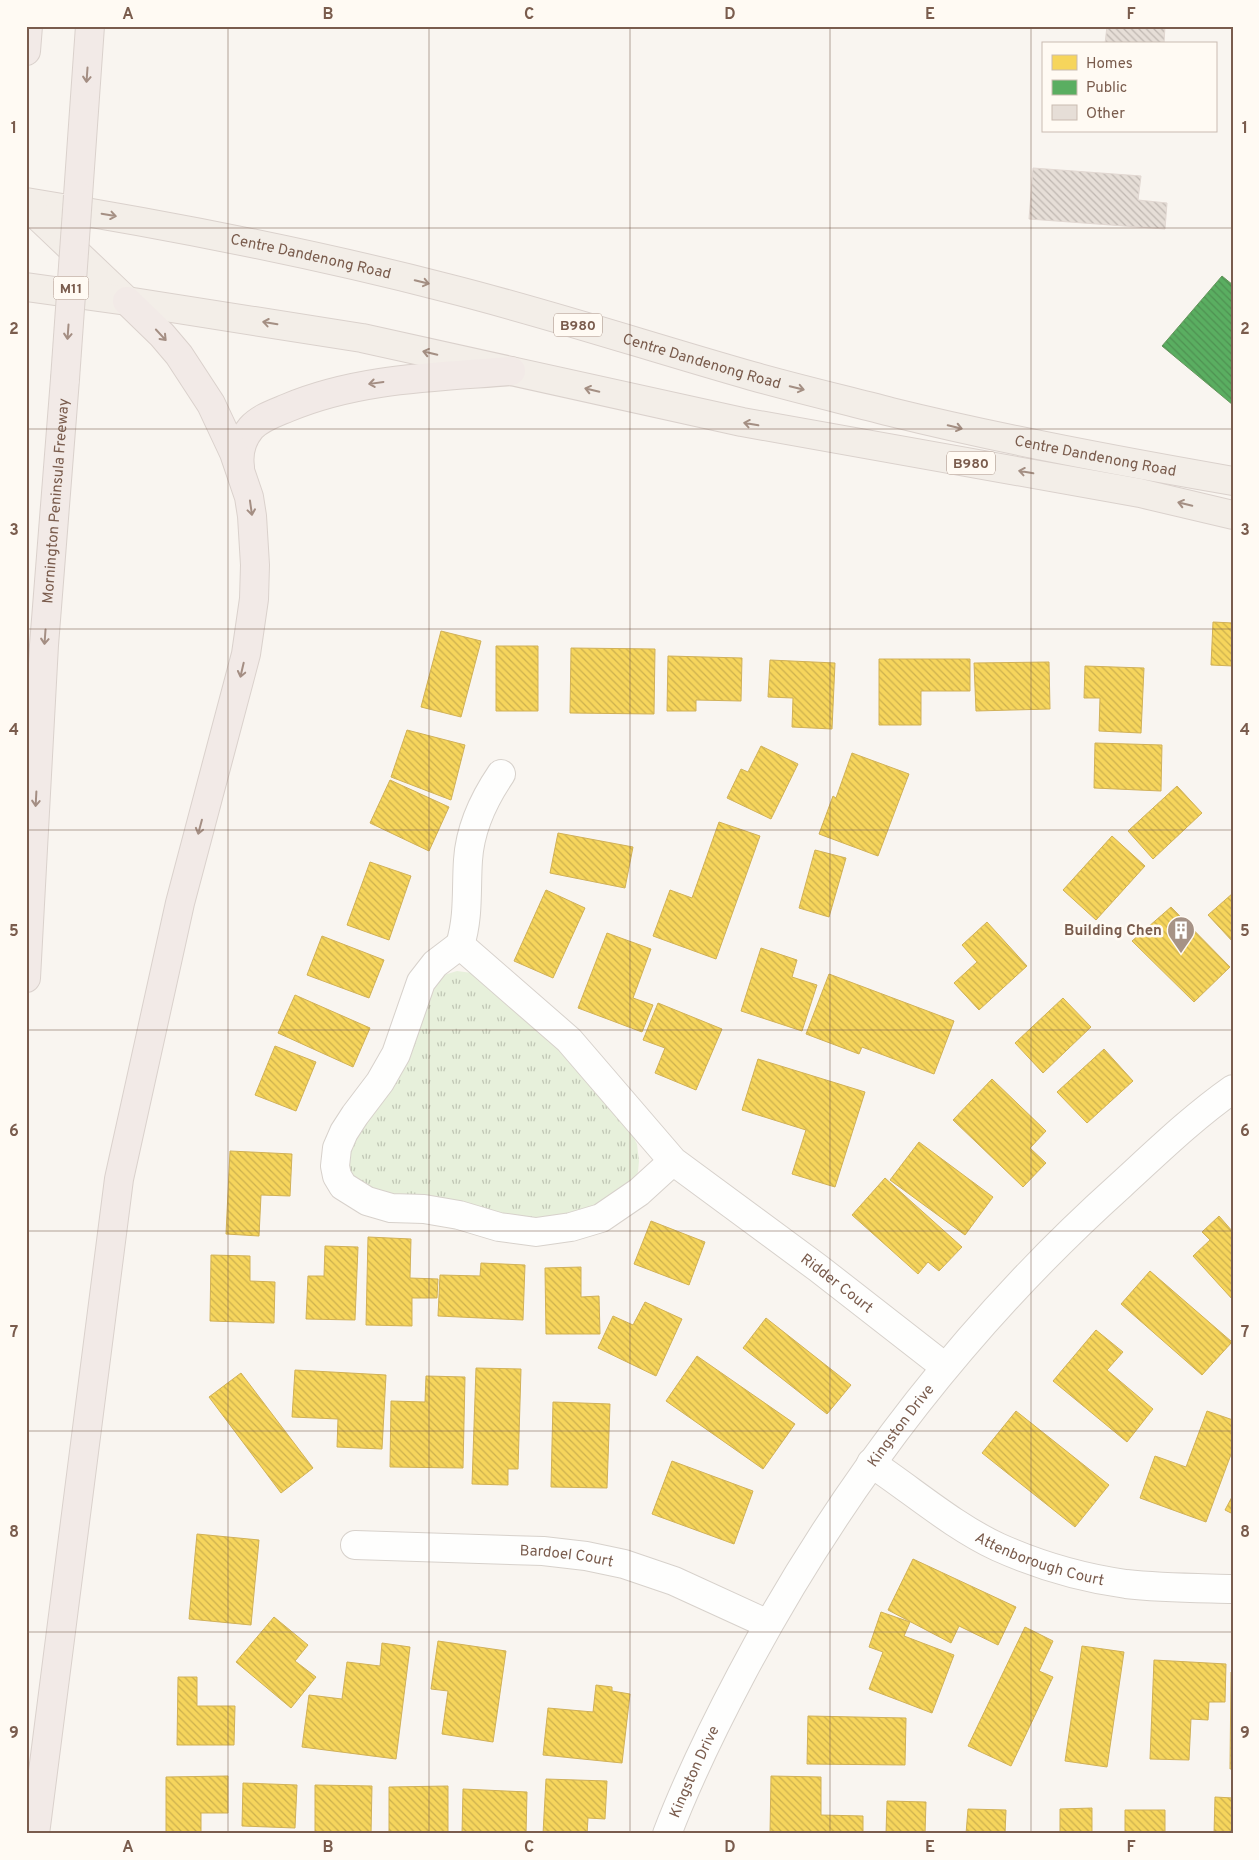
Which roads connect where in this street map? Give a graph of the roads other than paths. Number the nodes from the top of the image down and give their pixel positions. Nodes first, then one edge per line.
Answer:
1 (28, 26) edge
2 (90, 26) edge
3 (26, 51) edge
4 (26, 203) edge
5 (26, 287) edge
6 (127, 301) junction
7 (512, 371) junction
8 (240, 467) junction
9 (1233, 481) edge
10 (1233, 515) edge
11 (501, 774) dead end
12 (460, 944) junction
13 (26, 978) edge
14 (1233, 1090) edge
15 (673, 1161) junction
16 (944, 1367) junction
17 (871, 1463) junction
18 (355, 1545) dead end
19 (1233, 1589) edge
20 (768, 1624) junction
21 (35, 1834) edge
22 (666, 1834) edge

1 - 3 highway
2 -> 13 highway, Mornington Peninsula Freeway / M11, bridge
4 - 6 main road
4 -> 9 main road, Centre Dandenong Road / B980
5 - 6 main road, Centre Dandenong Road / B980
7 -> 6 main road, Centre Dandenong Road / B980
6 -> 8 highway
7 -> 8 highway
10 -> 7 main road, Centre Dandenong Road / B980
8 -> 21 highway
11 - 12 street
12 - 15 street, Ridder Court
12 - 15 street
14 - 16 street, Kingston Drive
15 - 16 street, Ridder Court
16 - 17 street, Kingston Drive
17 - 19 street, Attenborough Court
17 - 20 street, Kingston Drive
18 - 20 street, Bardoel Court
20 - 22 street, Kingston Drive

